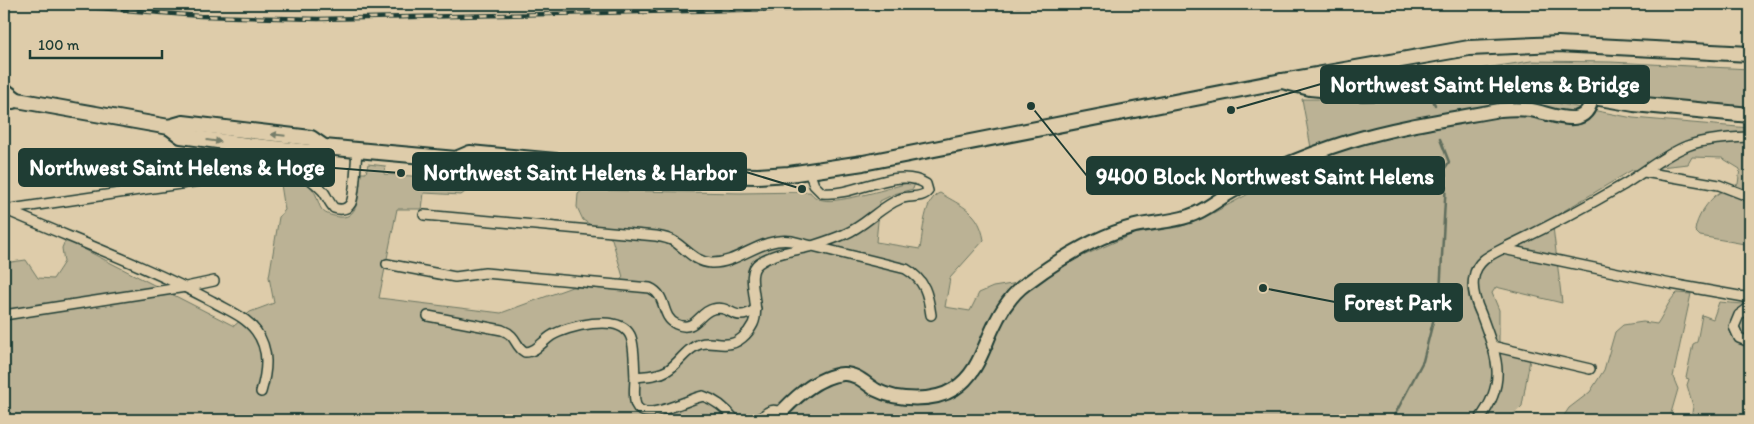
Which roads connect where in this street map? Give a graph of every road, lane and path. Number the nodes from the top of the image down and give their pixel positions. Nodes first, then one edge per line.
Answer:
1 (1750, 54) edge
2 (1377, 64) junction
3 (1282, 80) junction
4 (4, 90) edge
5 (1398, 91) junction
6 (1592, 97) junction
7 (10, 102) edge
8 (1750, 115) edge
9 (1750, 137) edge
10 (356, 150) junction
11 (809, 171) junction
12 (1644, 172) junction
13 (1750, 197) edge
14 (4, 210) edge
15 (424, 215) dead end
16 (812, 246) junction
17 (1503, 249) junction
18 (387, 264) dead end
19 (214, 281) dead end
20 (186, 287) junction
21 (1750, 298) edge
22 (1750, 306) edge
23 (756, 308) junction
24 (4, 315) edge
25 (930, 315) dead end
26 (428, 316) dead end
27 (1750, 342) edge
28 (1492, 346) junction
29 (1590, 369) dead end
30 (634, 377) junction
31 (261, 392) dead end
32 (777, 417) edge
33 (736, 420) edge
34 (760, 420) edge
35 (1479, 420) edge

1 - 2 main road
2 - 3 main road
2 - 5 main road
3 - 5 main road
3 - 11 main road
4 - 7 main road
5 - 6 main road
6 - 8 main road
6 - 32 main road
7 - 10 main road
9 - 12 street
10 - 11 main road
10 - 14 street
11 - 16 street
12 - 13 street
12 - 17 street
14 - 20 street
15 - 16 street
16 - 23 street
16 - 25 street
17 - 21 street
17 - 28 street
18 - 23 street
19 - 20 street
20 - 24 street
20 - 31 street
22 - 27 street
23 - 30 street
26 - 30 street
28 - 29 street
28 - 35 street
30 - 33 street
32 - 34 street

